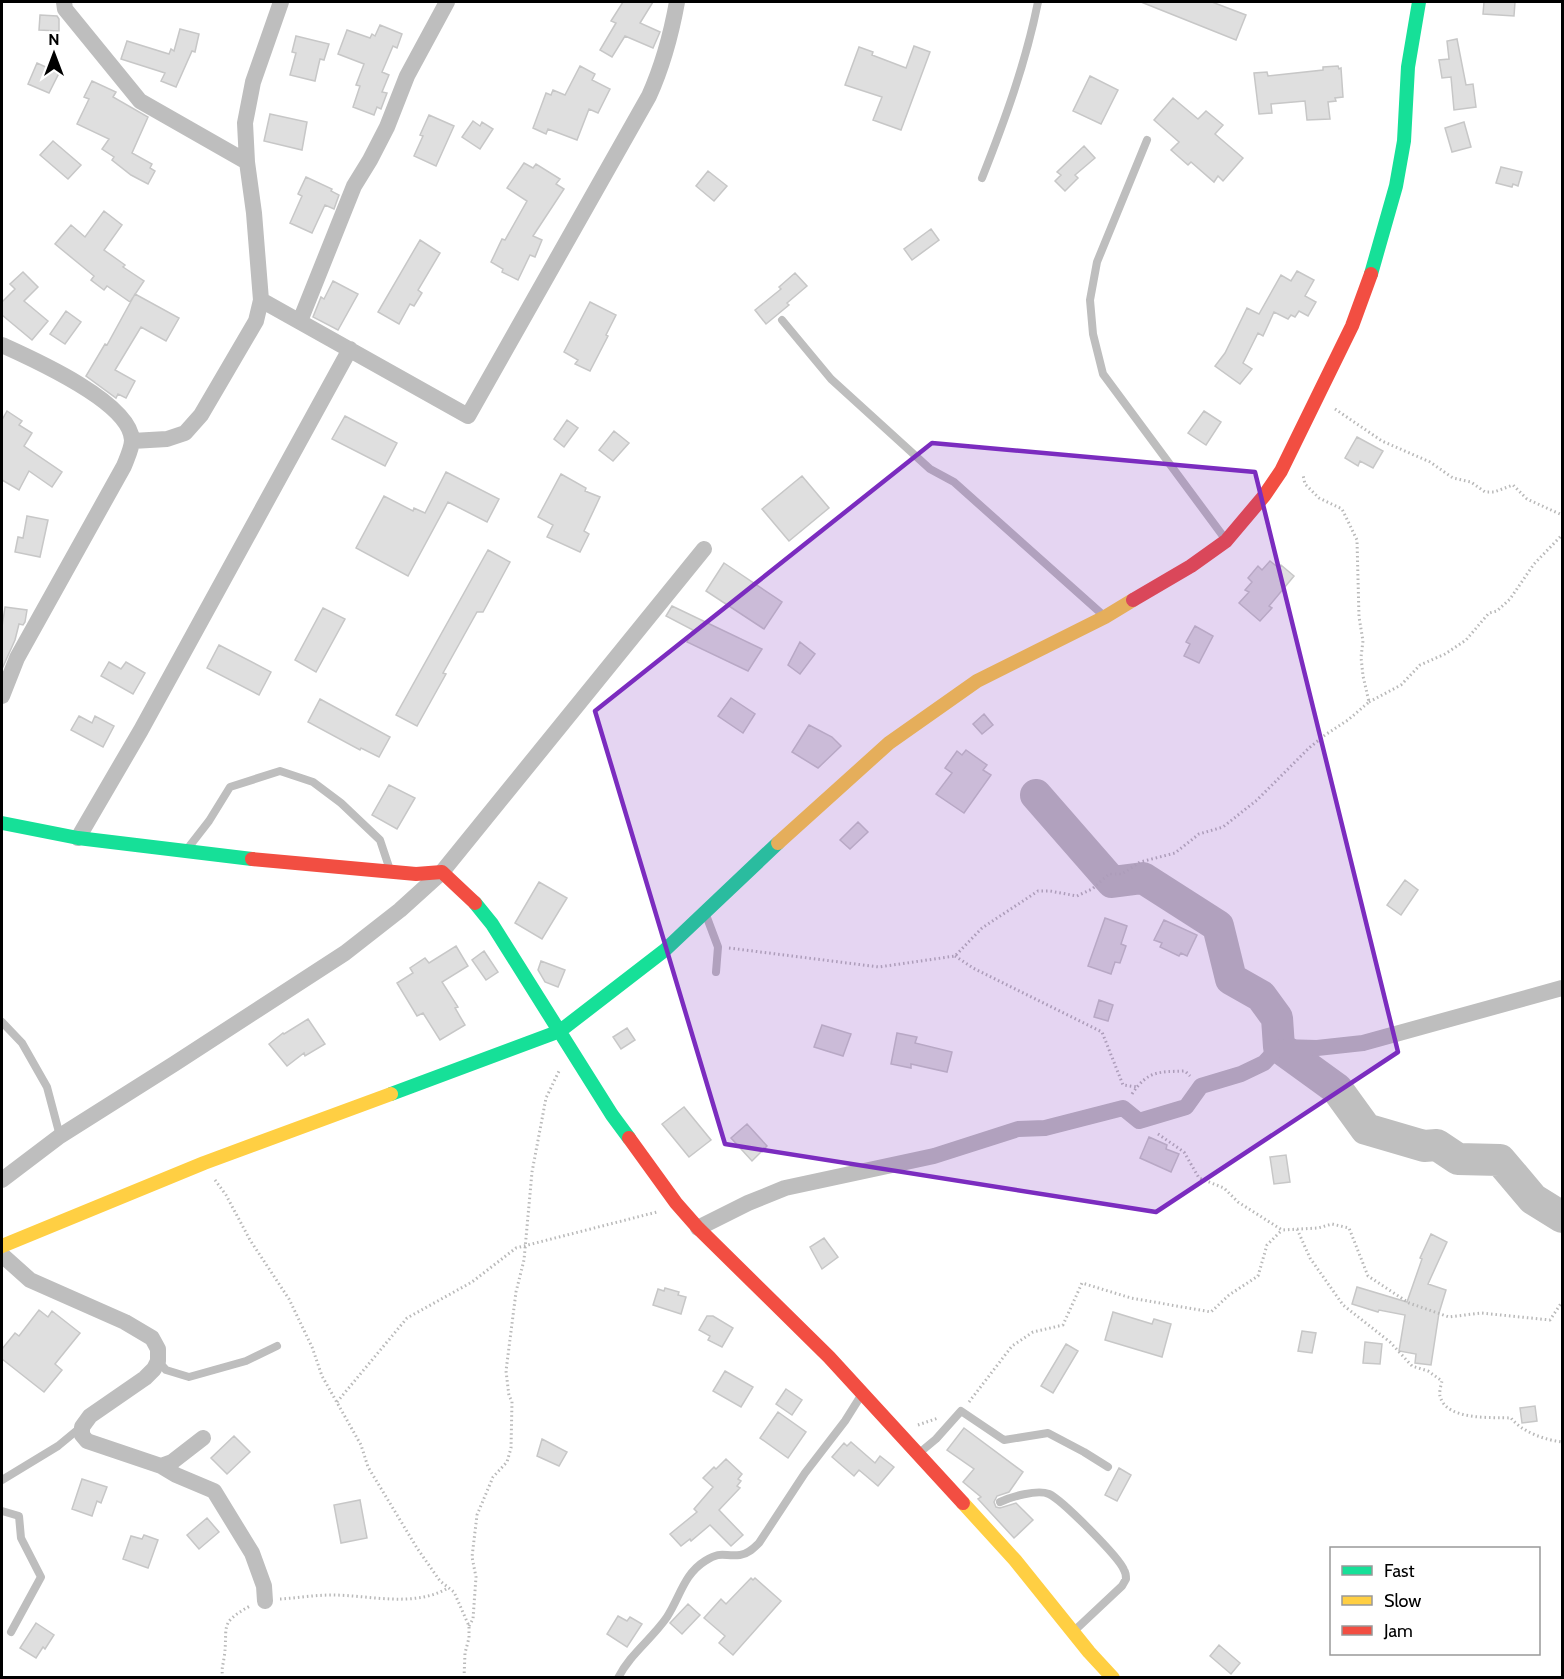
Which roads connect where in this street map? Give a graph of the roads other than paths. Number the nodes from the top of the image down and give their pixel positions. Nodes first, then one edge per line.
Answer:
1 (64, 2) edge
2 (281, 2) edge
3 (447, 2) edge
4 (677, 2) edge
5 (1038, 2) edge
6 (1419, 2) edge
7 (1146, 140) dead end
8 (246, 162) junction
9 (982, 178) dead end
10 (261, 300) junction
11 (782, 320) dead end
12 (300, 321) junction
13 (4, 341) edge
14 (350, 349) junction
15 (132, 441) junction
16 (1226, 541) junction
17 (704, 549) dead end
18 (1105, 616) junction
19 (9, 655) edge
20 (2, 696) edge
21 (2, 823) edge
22 (78, 838) junction
23 (186, 850) junction
24 (391, 872) junction
25 (442, 872) junction
26 (706, 913) junction
27 (716, 972) dead end
28 (1563, 987) edge
29 (2, 1022) edge
30 (560, 1031) junction
31 (60, 1136) junction
32 (2, 1180) edge
33 (698, 1228) junction
34 (2, 1246) edge
35 (2, 1255) edge
36 (277, 1346) dead end
37 (158, 1361) junction
38 (862, 1394) junction
39 (82, 1427) junction
40 (203, 1438) dead end
41 (918, 1454) junction
42 (161, 1466) junction
43 (1108, 1467) dead end
44 (2, 1480) edge
45 (1000, 1502) dead end
46 (2, 1511) edge
47 (265, 1601) road end
48 (11, 1632) dead end
49 (1073, 1632) junction
50 (618, 1677) edge
51 (1113, 1677) edge

1 - 8 street
2 - 8 street
3 - 12 street
4 - 14 street
5 - 9 lane
6 - 16 street
7 - 16 lane
8 - 10 street
10 - 12 street
10 - 15 street
11 - 18 lane
12 - 14 street
13 - 15 street
14 - 22 street
15 - 19 street
16 - 18 street
17 - 25 street
18 - 26 street
19 - 20 street
21 - 22 street
22 - 23 street
23 - 24 street
23 - 24 lane
24 - 25 street
25 - 30 street
25 - 31 street
26 - 27 lane
26 - 30 street
28 - 33 street
29 - 31 lane
30 - 33 street
30 - 34 street
31 - 32 street
33 - 38 street
35 - 37 street
36 - 37 lane
37 - 39 street
38 - 41 street
38 - 50 lane
39 - 42 street
39 - 44 lane
40 - 42 street
41 - 43 lane
41 - 49 street
42 - 47 street
45 - 49 lane
46 - 48 lane
49 - 51 street

